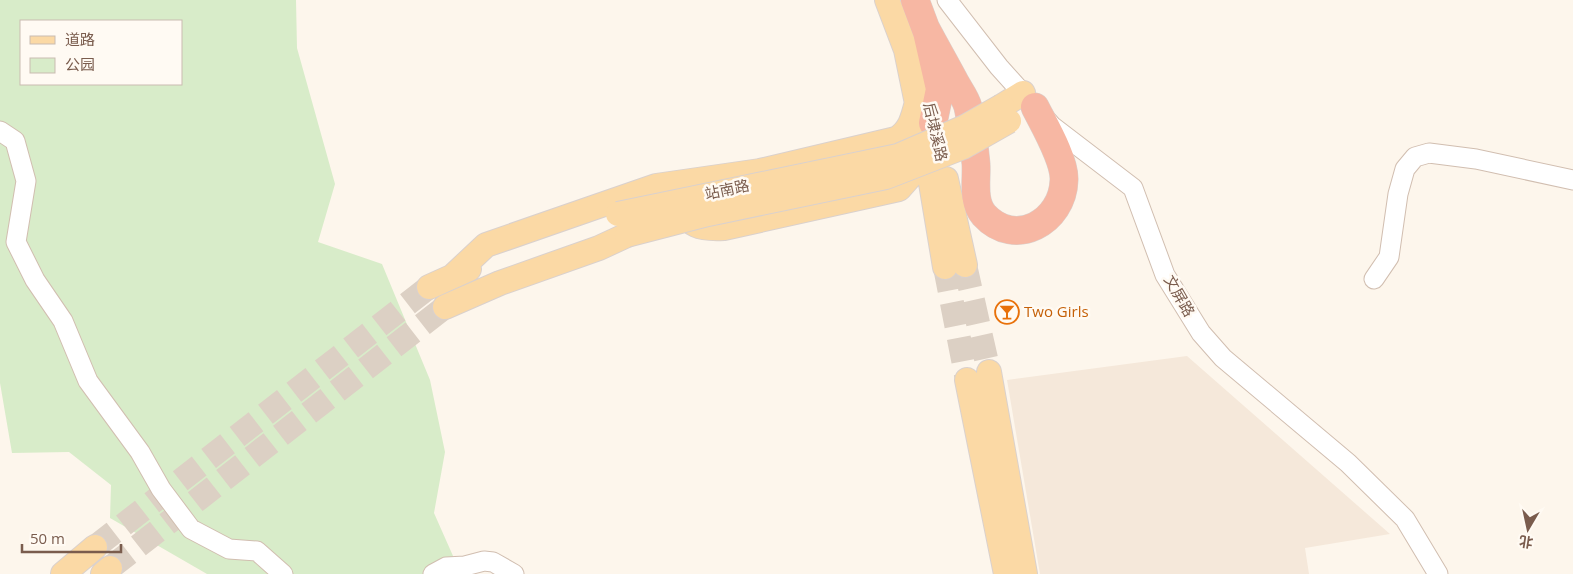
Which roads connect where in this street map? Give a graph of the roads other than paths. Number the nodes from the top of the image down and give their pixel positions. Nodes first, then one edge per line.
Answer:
1 (887, 0) edge
2 (902, 0) edge
3 (915, 0) edge
4 (947, 0) edge
5 (925, 27) junction
6 (1029, 100) junction
7 (925, 113) junction
8 (1005, 114) junction
9 (0, 132) edge
10 (921, 164) junction
11 (724, 176) junction
12 (1573, 180) edge
13 (622, 224) junction
14 (955, 266) tunnel mouth
15 (454, 275) junction
16 (1374, 279) dead end
17 (429, 287) tunnel mouth
18 (445, 307) tunnel mouth
19 (95, 547) tunnel mouth
20 (63, 574) edge
21 (283, 574) edge
22 (433, 574) edge
23 (514, 574) edge
24 (1006, 574) edge
25 (1025, 574) edge
26 (1438, 574) edge

1 - 7 main road
2 - 7 main road, 后埭溪路
3 - 5 highway
4 - 6 street, 文屏路
5 - 6 highway
5 - 7 highway
6 - 8 main road, 站南路
6 - 26 street, 文屏路
7 - 11 main road
7 - 14 main road, 后埭溪路
8 - 10 main road, 站南路, bridge
8 - 13 main road, 站南路, bridge
9 - 21 street
10 - 11 main road
10 - 13 main road, 站南路, bridge
11 - 15 main road
12 - 16 street
13 - 15 main road, 站南路
13 - 18 main road, 站南路
15 - 17 main road, 站南路
19 - 20 main road
22 - 23 street
24 - 25 main road

